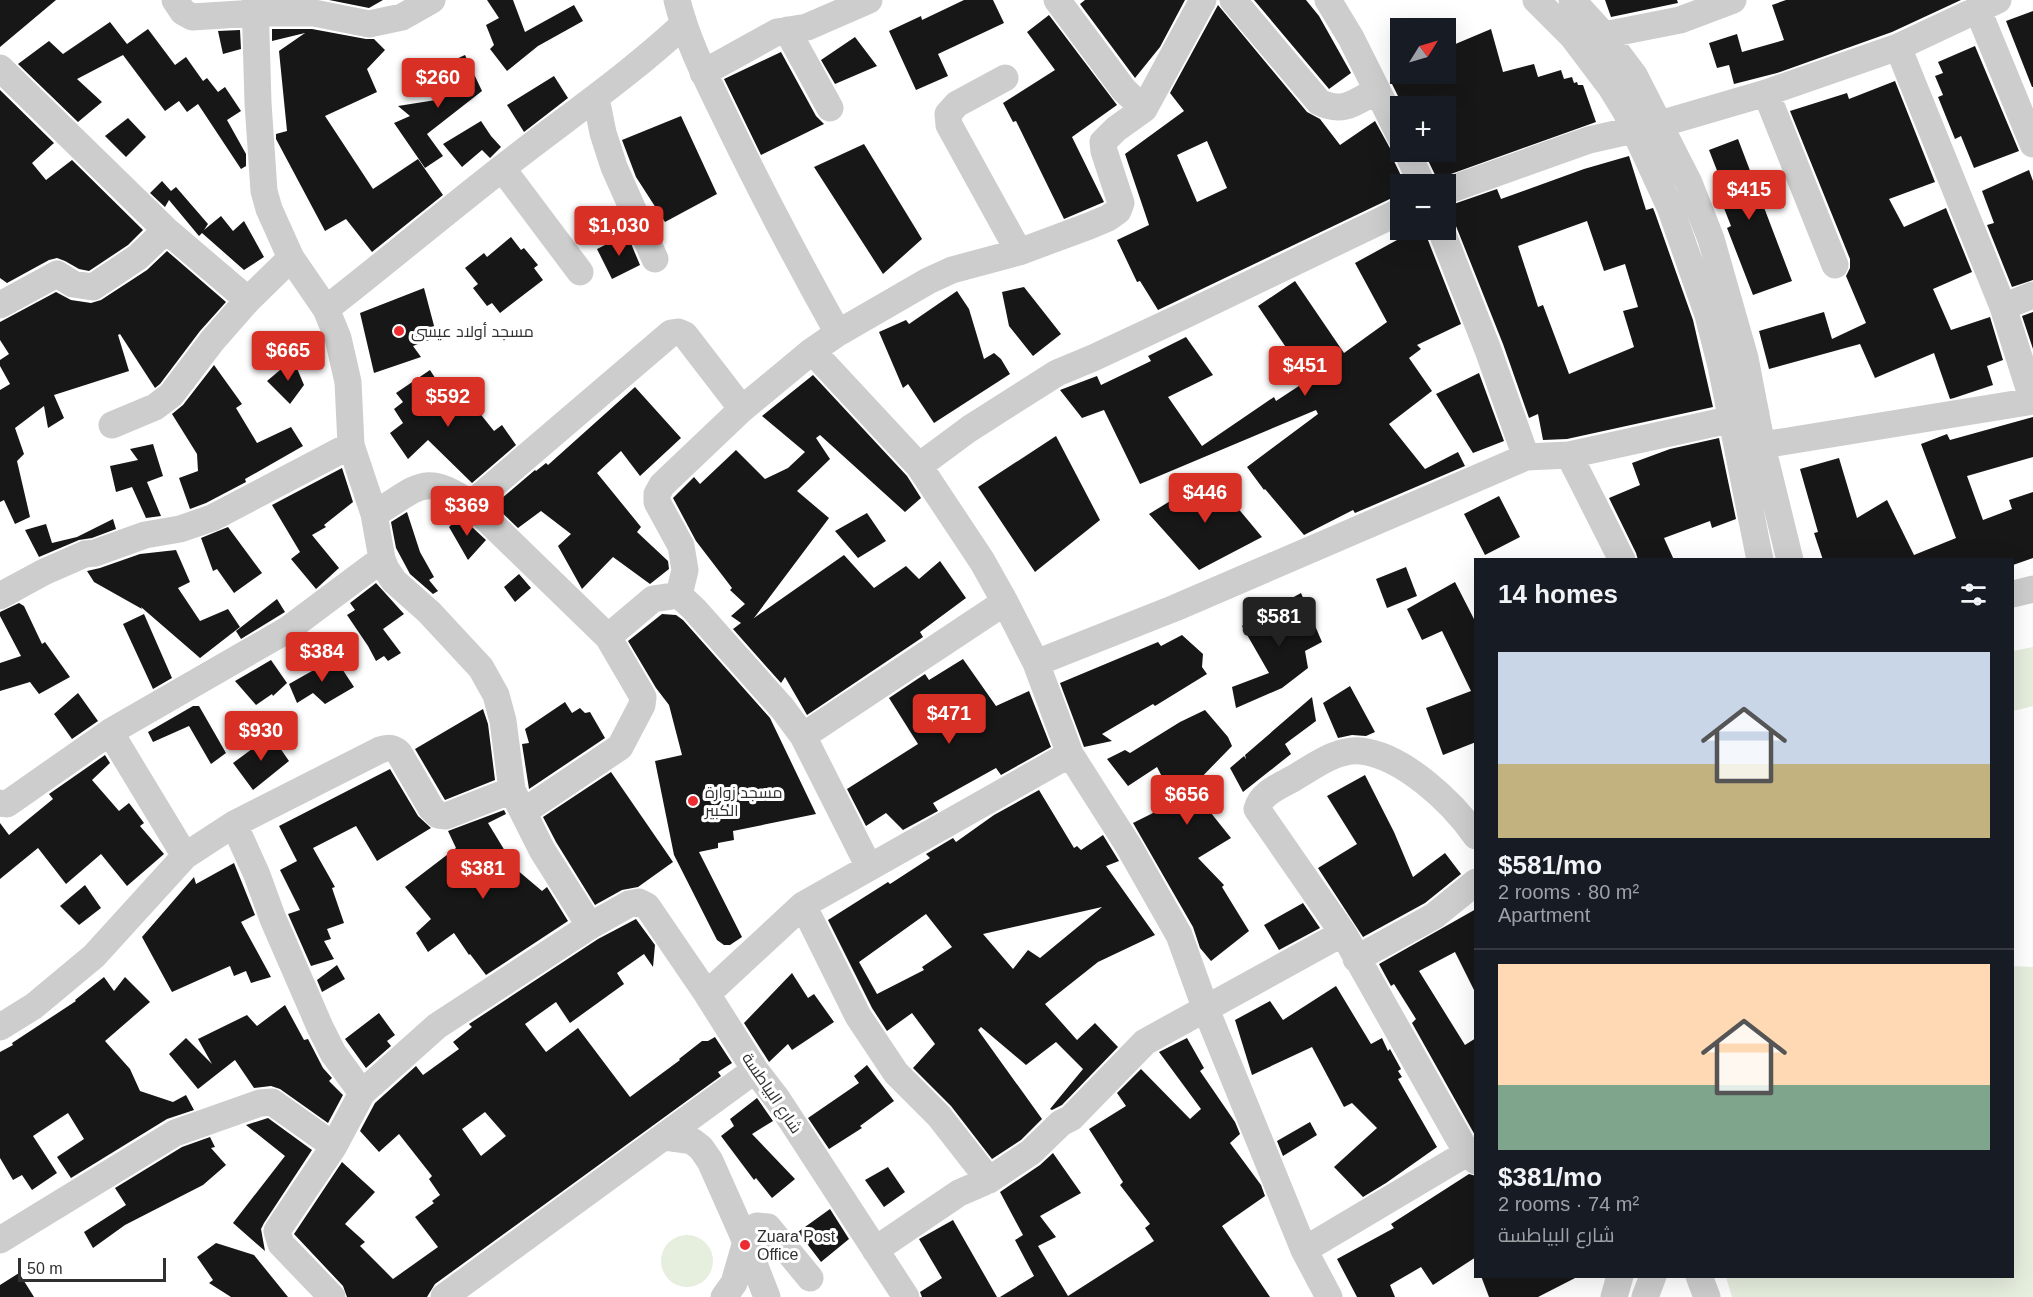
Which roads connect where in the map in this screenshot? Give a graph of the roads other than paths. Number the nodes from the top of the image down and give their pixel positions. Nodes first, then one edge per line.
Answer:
1 (175, 0) edge
2 (432, 0) edge
3 (869, 0) edge
4 (1057, 0) edge
5 (1233, 0) edge
6 (1328, 0) edge
7 (1536, 0) edge
8 (1572, 0) edge
9 (1733, 0) edge
10 (1988, 4) edge
11 (1194, 5) edge
12 (255, 6) edge
13 (680, 13) edge
14 (787, 30) junction
15 (1604, 35) junction
16 (1898, 47) junction
17 (0, 68) edge
18 (703, 73) junction
19 (1005, 78) dead end
20 (1377, 90) junction
21 (1766, 93) junction
22 (596, 98) junction
23 (830, 108) dead end
24 (1144, 109) junction
25 (1390, 116) edge
26 (1647, 127) junction
27 (2033, 144) edge
28 (502, 168) junction
29 (1456, 187) edge
30 (1390, 216) edge
31 (166, 230) junction
32 (1445, 240) edge
33 (1019, 252) junction
34 (291, 258) junction
35 (655, 260) dead end
36 (1835, 266) dead end
37 (580, 272) dead end
38 (2033, 295) edge
39 (248, 300) junction
40 (0, 305) edge
41 (2003, 307) junction
42 (326, 309) junction
43 (838, 333) junction
44 (812, 351) junction
45 (2033, 401) edge
46 (742, 409) junction
47 (1744, 416) junction
48 (112, 425) dead end
49 (351, 445) junction
50 (1750, 447) junction
51 (1569, 455) junction
52 (1526, 457) junction
53 (919, 466) junction
54 (471, 504) junction
55 (374, 514) junction
56 (1621, 558) edge
57 (1760, 558) edge
58 (1789, 558) edge
59 (382, 559) junction
60 (2033, 589) edge
61 (2014, 594) edge
62 (679, 595) junction
63 (0, 596) edge
64 (1005, 602) junction
65 (608, 637) junction
66 (1036, 663) junction
67 (110, 732) junction
68 (803, 736) junction
69 (1070, 754) junction
70 (517, 801) junction
71 (0, 803) edge
72 (1471, 818) edge
73 (234, 824) junction
74 (185, 856) junction
75 (869, 867) junction
76 (1474, 884) edge
77 (803, 906) junction
78 (590, 926) junction
79 (1343, 933) junction
80 (1356, 959) junction
81 (706, 994) junction
82 (1205, 1007) junction
83 (0, 1027) edge
84 (755, 1070) junction
85 (362, 1094) junction
86 (663, 1137) junction
87 (334, 1146) junction
88 (1472, 1157) edge
89 (989, 1180) junction
90 (744, 1239) junction
91 (0, 1240) edge
92 (875, 1250) junction
93 (1304, 1250) junction
94 (810, 1278) dead end
95 (1619, 1278) edge
96 (1652, 1278) edge
97 (1700, 1278) edge
98 (332, 1297) edge
99 (444, 1297) edge
100 (724, 1297) edge
101 (767, 1297) edge
102 (906, 1297) edge
103 (1329, 1297) edge
104 (1614, 1297) edge
105 (1646, 1297) edge
106 (1707, 1297) edge

1 - 12 street
2 - 12 street
3 - 14 street
4 - 24 street
5 - 20 street
6 - 20 street
7 - 26 street
8 - 15 street
9 - 15 street
10 - 16 street
10 - 27 street
11 - 24 street
12 - 34 street
13 - 18 street
13 - 22 street
14 - 18 street
14 - 23 street
15 - 26 street
16 - 21 street
16 - 41 street
17 - 31 street
18 - 43 street
19 - 33 street
20 - 25 street
21 - 26 street
21 - 36 street
22 - 28 street
22 - 35 street
24 - 33 street
26 - 29 street
26 - 47 street
28 - 37 street
28 - 42 street
30 - 53 street
31 - 39 street
31 - 40 street
32 - 52 street
33 - 43 street
34 - 39 street
34 - 42 street
38 - 41 street
39 - 48 street
41 - 45 street
42 - 49 street
43 - 44 street
44 - 46 street
44 - 53 street
45 - 50 street
46 - 54 street
46 - 62 street
47 - 50 street
47 - 51 street
49 - 55 street
49 - 63 street
50 - 57 street
50 - 58 street
51 - 52 street
51 - 56 street
52 - 66 street
53 - 64 street
54 - 55 street
54 - 65 street
55 - 59 street
59 - 67 street
59 - 70 street
60 - 61 street
62 - 65 street
62 - 68 street
64 - 66 street
64 - 68 street
65 - 70 street
66 - 69 street
67 - 71 street
67 - 74 street
68 - 75 street
69 - 75 street
69 - 82 street
70 - 73 street
70 - 78 street
72 - 79 street
73 - 74 street
73 - 85 street
74 - 83 street
75 - 77 street
76 - 80 street
77 - 81 street
77 - 89 street
78 - 81 street, شارع البياطسة
78 - 85 street
79 - 80 street
79 - 82 street
80 - 88 street
81 - 84 street, شارع البياطسة
82 - 89 street
82 - 93 street
84 - 86 street
84 - 92 street, شارع البياطسة
85 - 87 street
86 - 90 street
86 - 99 street
87 - 91 street
87 - 98 street
88 - 93 street
89 - 92 street
90 - 94 street
90 - 100 street
90 - 101 street
92 - 102 street, شارع البياطسة
93 - 103 street
95 - 104 street
96 - 105 street
97 - 106 street

